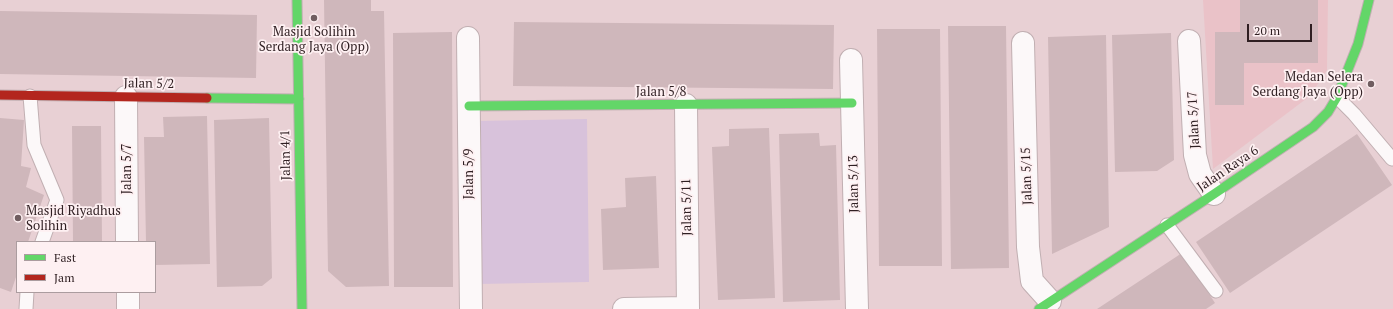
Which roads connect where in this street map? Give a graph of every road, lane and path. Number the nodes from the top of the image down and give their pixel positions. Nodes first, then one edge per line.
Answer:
1 (297, 0) edge
2 (1370, 0) edge
3 (468, 38) dead end
4 (1189, 41) dead end
5 (1023, 43) dead end
6 (851, 60) dead end
7 (0, 95) edge
8 (30, 96) junction
9 (126, 97) junction
10 (1337, 97) junction
11 (298, 99) junction
12 (852, 103) junction
13 (686, 104) junction
14 (469, 106) junction
15 (1392, 159) dead end
16 (1214, 194) junction
17 (1167, 225) junction
18 (42, 241) edge
19 (127, 241) edge
20 (1216, 291) dead end
21 (27, 293) edge
22 (128, 293) edge
23 (1045, 305) edge
24 (26, 309) edge
25 (128, 309) edge
26 (302, 309) edge
27 (471, 309) edge
28 (624, 309) edge
29 (688, 309) edge
30 (857, 309) edge

1 - 11 street, Jalan 4/1
2 - 10 street, Jalan Raya 6
3 - 14 street, Jalan 5/9
4 - 16 street, Jalan 5/17
5 - 23 street, Jalan 5/15
6 - 12 street, Jalan 5/13
7 - 8 street, Jalan 5/2
8 - 9 street, Jalan 5/2
8 - 18 lane
9 - 11 street, Jalan 5/2
9 - 19 street, Jalan 5/7
10 - 15 lane
10 - 16 street, Jalan Raya 6
11 - 26 street, Jalan 4/1
12 - 13 street, Jalan 5/8
12 - 30 street, Jalan 5/13
13 - 14 street, Jalan 5/8
13 - 29 street, Jalan 5/11
14 - 27 street, Jalan 5/9
16 - 17 street, Jalan Raya 6
17 - 20 lane
17 - 23 street, Jalan Raya 6
21 - 24 lane
22 - 25 street
28 - 29 street

